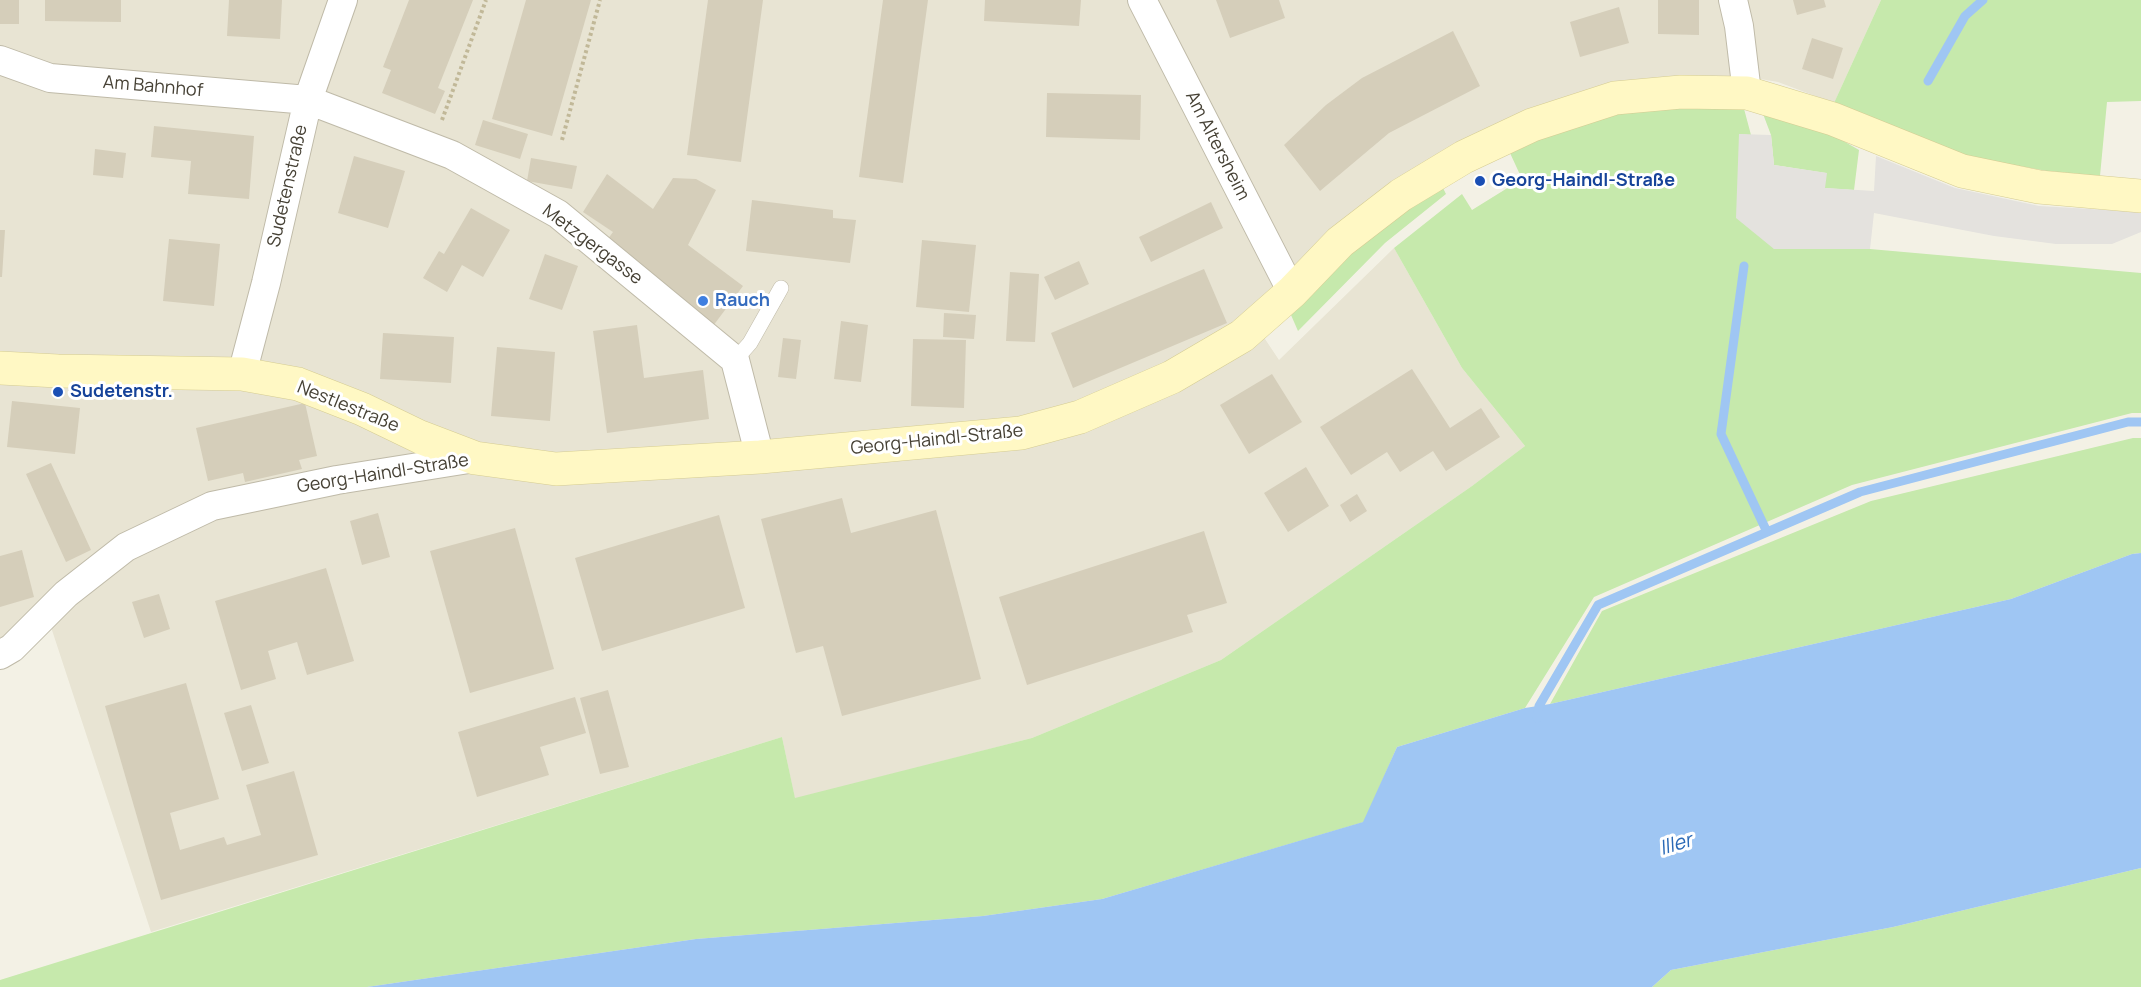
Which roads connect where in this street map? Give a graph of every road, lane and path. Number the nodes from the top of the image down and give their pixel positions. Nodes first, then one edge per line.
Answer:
1 (343, 0) edge
2 (486, 0) edge
3 (600, 0) edge
4 (1142, 0) edge
5 (1733, 0) edge
6 (0, 60) edge
7 (1747, 93) junction
8 (308, 100) junction
9 (562, 140) dead end
10 (432, 147) junction
11 (2141, 196) edge
12 (781, 288) dead end
13 (1292, 292) junction
14 (735, 360) junction
15 (0, 368) edge
16 (242, 374) junction
17 (760, 457) junction
18 (475, 459) junction
19 (0, 655) edge

1 - 8 street, Sudetenstraße
2 - 10 path
3 - 9 path
4 - 13 street, Am Altersheim
5 - 7 street
6 - 8 street, Am Bahnhof
7 - 11 street, Georg-Haindl-Straße
7 - 13 street, Georg-Haindl-Straße
8 - 10 street, Metzgergasse
8 - 16 street, Sudetenstraße
10 - 14 street, Metzgergasse
12 - 14 lane
13 - 17 street, Georg-Haindl-Straße
14 - 17 street
15 - 16 street, Nestlestraße
16 - 18 street, Nestlestraße
17 - 18 street, Georg-Haindl-Straße
18 - 19 street, Georg-Haindl-Straße

